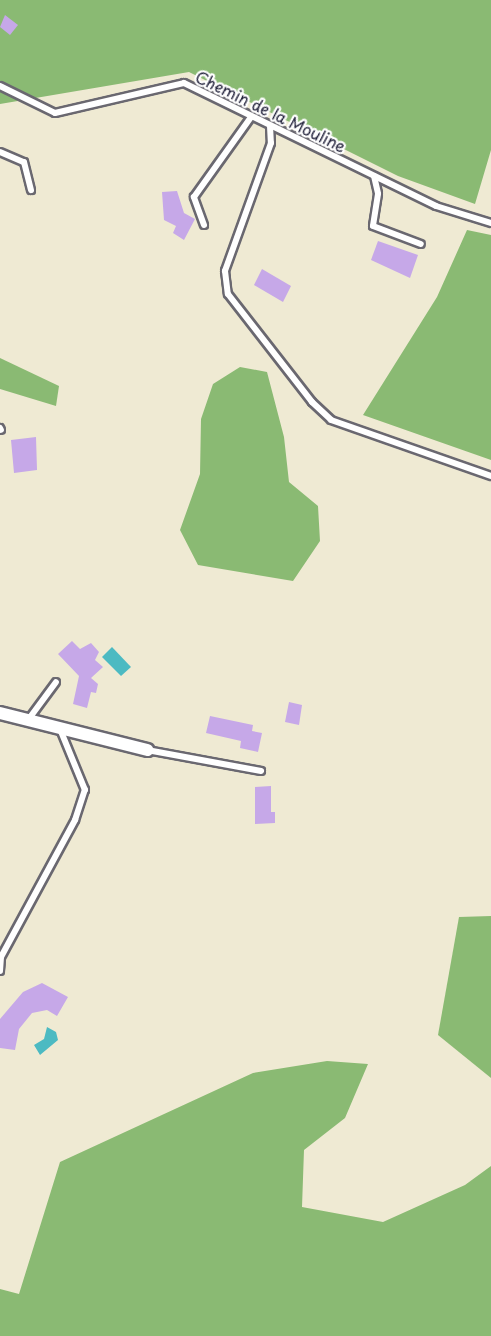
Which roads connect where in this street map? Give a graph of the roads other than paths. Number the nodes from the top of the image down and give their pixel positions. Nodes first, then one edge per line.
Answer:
1 (0, 86) edge
2 (251, 117) junction
3 (270, 126) junction
4 (0, 152) edge
5 (374, 176) junction
6 (31, 190) dead end
7 (491, 223) edge
8 (204, 225) dead end
9 (421, 244) dead end
10 (491, 476) edge
11 (56, 682) dead end
12 (0, 713) edge
13 (27, 720) junction
14 (60, 729) junction
15 (147, 750) joint
16 (261, 771) dead end
17 (0, 971) edge

1 - 2 lane, Chemin de la Mouline
2 - 3 lane, Chemin de la Mouline
2 - 8 lane
3 - 5 lane, Chemin de la Mouline
3 - 10 lane
4 - 6 lane
5 - 7 lane, Chemin de la Mouline
5 - 9 lane
11 - 13 lane
12 - 13 street
13 - 14 street
14 - 15 street
14 - 17 lane
15 - 16 lane

